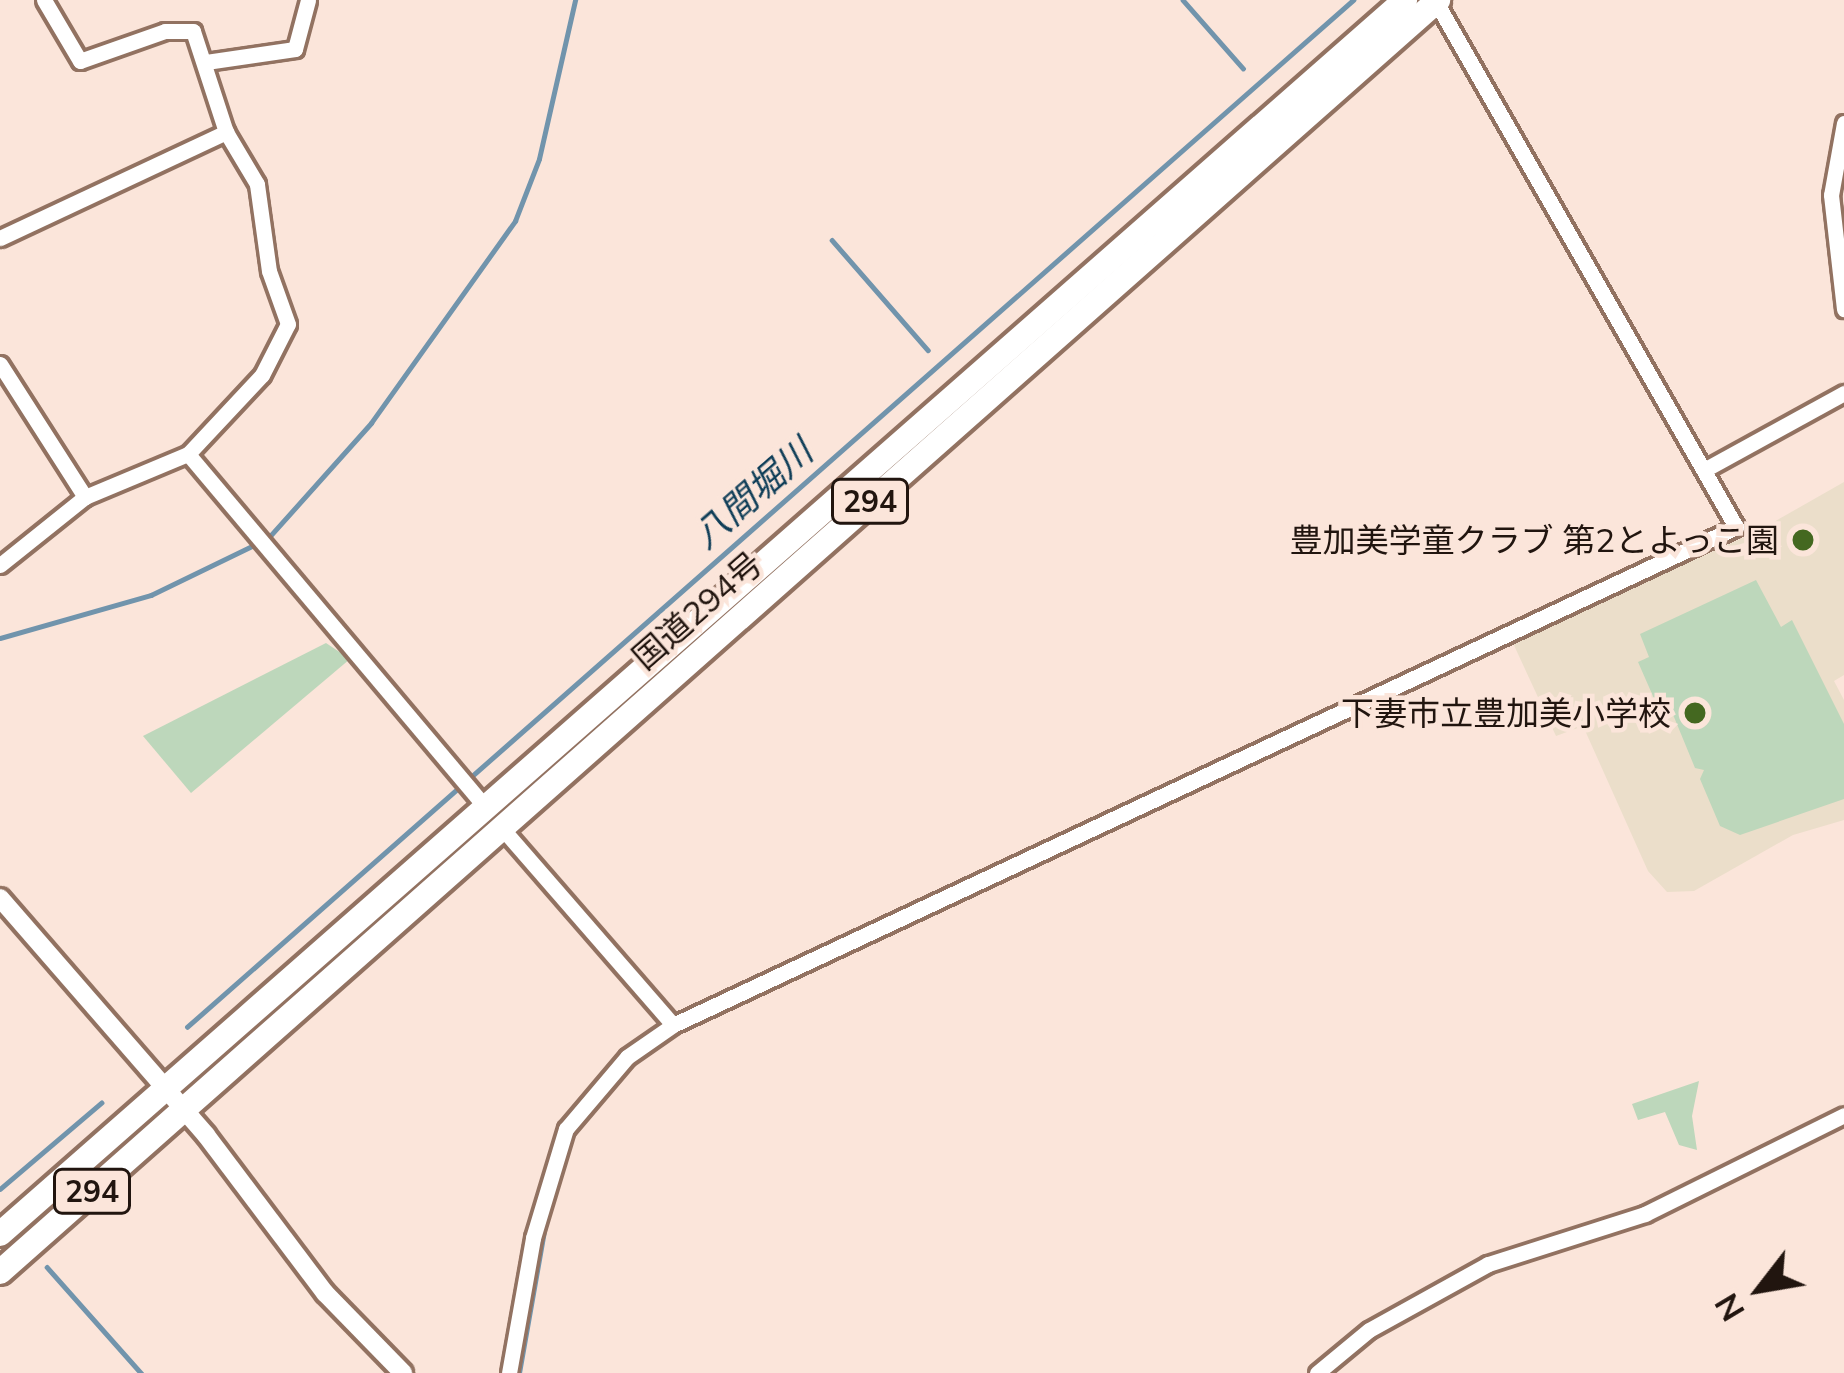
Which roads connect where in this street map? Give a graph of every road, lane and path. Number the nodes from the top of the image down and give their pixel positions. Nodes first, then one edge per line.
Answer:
1 (44, 0) edge
2 (308, 0) edge
3 (1405, 0) edge
4 (1437, 1) edge
5 (206, 62) junction
6 (1844, 123) edge
7 (226, 132) junction
8 (0, 238) edge
9 (1844, 309) edge
10 (0, 364) edge
11 (1844, 393) edge
12 (188, 454) junction
13 (1704, 470) junction
14 (85, 497) junction
15 (0, 566) edge
16 (487, 809) junction
17 (0, 898) edge
18 (673, 1025) junction
19 (165, 1089) junction
20 (184, 1110) junction
21 (1844, 1115) edge
22 (0, 1234) edge
23 (0, 1272) edge
24 (403, 1373) edge
25 (508, 1373) edge
26 (1317, 1373) edge

1 - 5 street
2 - 5 street
3 - 16 highway, 国道294号 / 294
4 - 13 street
4 - 16 highway, 国道294号 / 294
5 - 7 street
6 - 9 street
7 - 8 street
7 - 12 street
10 - 14 street
11 - 13 street
12 - 14 street
12 - 16 street
13 - 18 street
14 - 15 street
16 - 18 street
16 - 19 highway, 国道294号 / 294
16 - 20 highway, 国道294号 / 294
17 - 19 street
18 - 25 street
19 - 20 street
19 - 22 highway, 国道294号 / 294
20 - 23 highway, 国道294号 / 294
20 - 24 street
21 - 26 street

